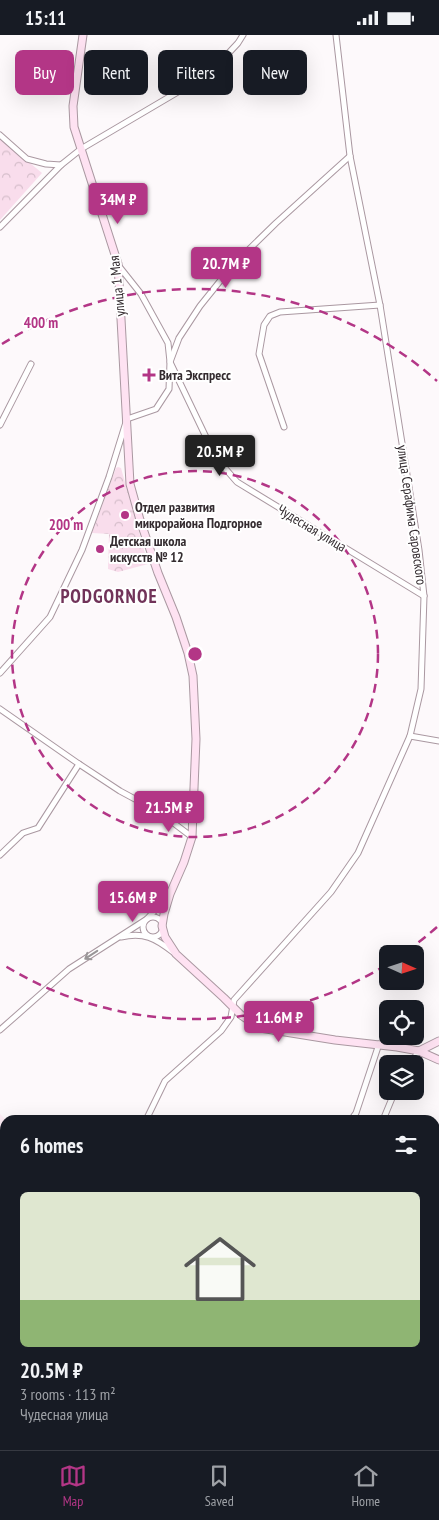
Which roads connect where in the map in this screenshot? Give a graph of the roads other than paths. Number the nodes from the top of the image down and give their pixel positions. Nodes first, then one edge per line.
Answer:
1 (83, 35) edge
2 (243, 35) edge
3 (336, 35) edge
4 (0, 135) edge
5 (81, 149) junction
6 (350, 156) junction
7 (61, 165) junction
8 (0, 227) edge
9 (118, 264) junction
10 (380, 305) junction
11 (170, 362) junction
12 (31, 364) dead end
13 (127, 419) junction
14 (0, 425) edge
15 (284, 427) dead end
16 (424, 596) junction
17 (0, 673) edge
18 (0, 709) edge
19 (410, 736) junction
20 (439, 741) edge
21 (79, 764) junction
22 (159, 812) junction
23 (193, 820) junction
24 (192, 837) junction
25 (0, 855) edge
26 (170, 894) junction
27 (147, 919) junction
28 (162, 926) junction
29 (150, 936) junction
30 (116, 939) junction
31 (176, 954) junction
32 (233, 1007) junction
33 (0, 1030) edge
34 (439, 1041) edge
35 (379, 1044) joint
36 (385, 1045) edge
37 (419, 1051) junction
38 (416, 1055) edge
39 (439, 1060) edge
40 (391, 1100) edge
41 (148, 1115) edge
42 (355, 1115) edge
43 (385, 1115) edge

1 - 5 street, улица 1 Мая
2 - 5 street
3 - 6 street, улица Серафима Саровского
4 - 7 street
5 - 7 street
5 - 9 street, улица 1 Мая
6 - 10 street, улица Серафима Саровского
6 - 11 street
7 - 8 street
9 - 11 street, Чудесная улица
9 - 13 street, улица 1 Мая
10 - 15 street
10 - 16 street, улица Серафима Саровского
11 - 13 street
11 - 16 street, Чудесная улица
12 - 14 street
13 - 17 street
13 - 23 street, улица 1 Мая
16 - 19 street, улица Серафима Саровского
18 - 21 street
19 - 20 street
19 - 32 street, улица Серафима Саровского
21 - 22 street
21 - 25 street
22 - 23 street
22 - 24 street
23 - 24 street, улица 1 Мая
24 - 26 street, улица 1 Мая
26 - 27 street
26 - 28 street, улица 1 Мая
27 - 28 street
27 - 29 street
27 - 30 street
28 - 29 street
28 - 31 street
29 - 30 street
29 - 31 street
30 -> 33 street
31 - 32 street
32 - 35 street
32 - 41 street, улица Серафима Саровского
34 - 37 street
35 - 42 street
36 - 37 street
37 - 38 street
37 - 39 street
40 - 43 street

